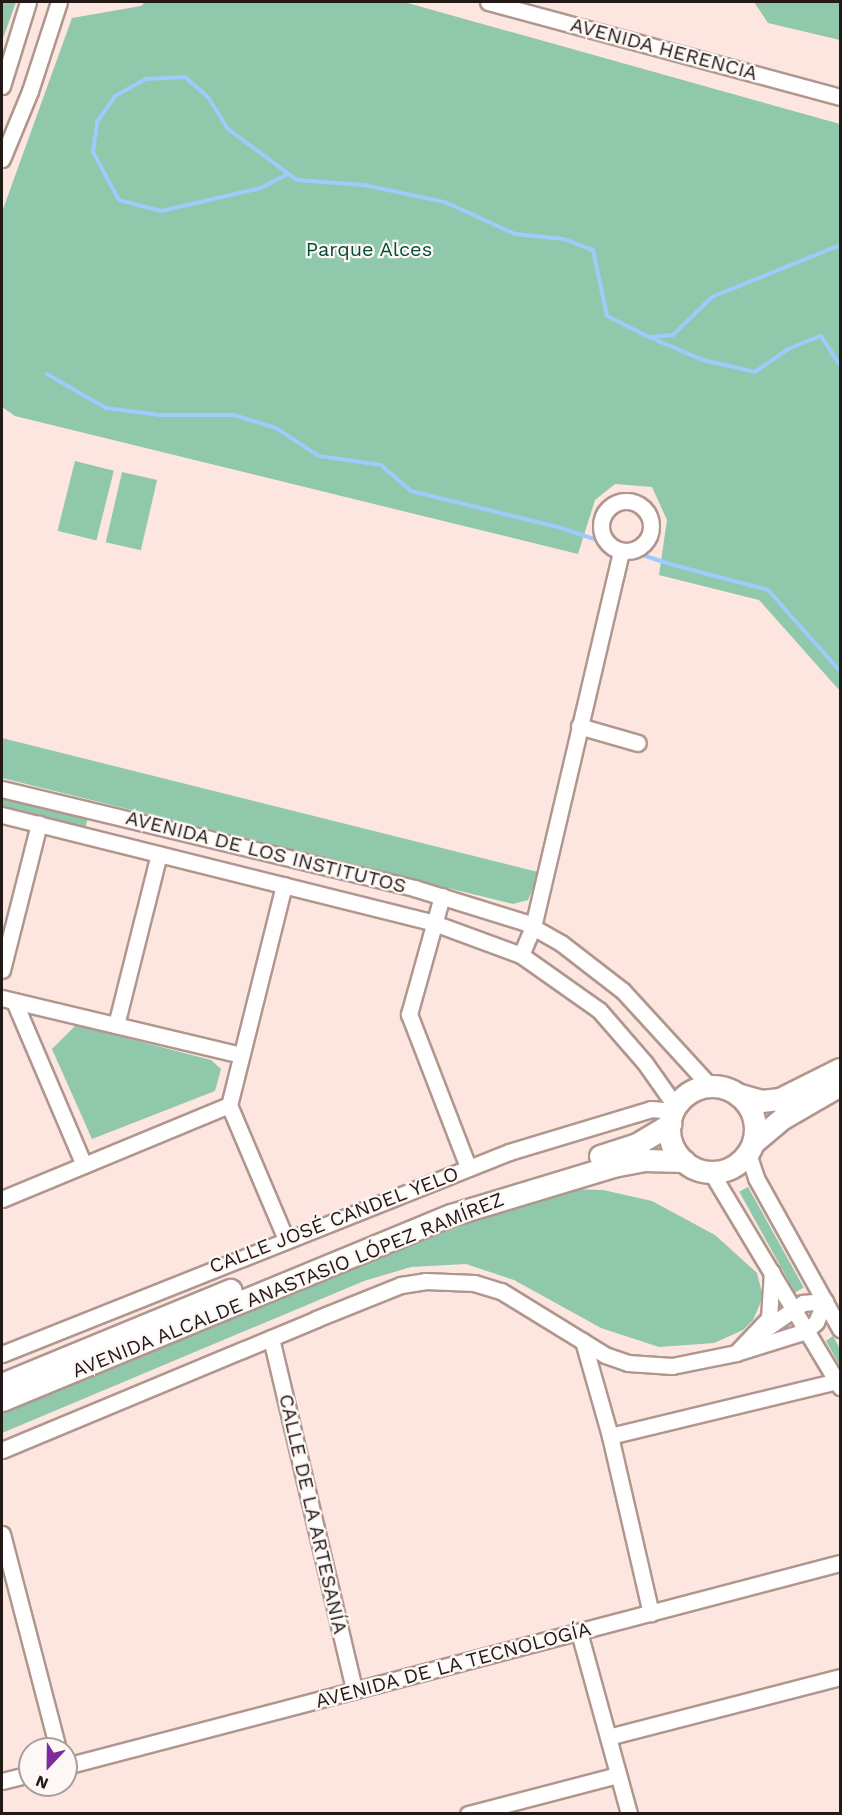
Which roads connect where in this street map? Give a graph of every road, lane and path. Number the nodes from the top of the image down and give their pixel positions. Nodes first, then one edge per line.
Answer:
1 (28, 2) edge
2 (59, 2) edge
3 (488, 2) edge
4 (2, 86) edge
5 (840, 97) edge
6 (2, 159) edge
7 (621, 552) dead end
8 (579, 726) junction
9 (638, 743) dead end
10 (2, 789) edge
11 (90, 810) junction
12 (2, 814) edge
13 (39, 824) junction
14 (83, 834) junction
15 (159, 854) junction
16 (285, 885) junction
17 (442, 896) junction
18 (434, 923) junction
19 (532, 927) junction
20 (521, 955) junction
21 (2, 970) edge
22 (8, 999) edge
23 (116, 1025) junction
24 (241, 1055) junction
25 (840, 1069) edge
26 (840, 1085) edge
27 (711, 1087) junction
28 (737, 1094) junction
29 (229, 1105) junction
30 (673, 1114) junction
31 (751, 1148) junction
32 (684, 1161) junction
33 (84, 1165) junction
34 (468, 1167) junction
35 (711, 1172) junction
36 (2, 1199) edge
37 (286, 1239) junction
38 (772, 1272) junction
39 (825, 1301) junction
40 (794, 1310) junction
41 (840, 1329) edge
42 (806, 1331) junction
43 (758, 1334) junction
44 (271, 1338) junction
45 (583, 1341) junction
46 (736, 1353) junction
47 (2, 1354) edge
48 (2, 1383) edge
49 (839, 1384) edge
50 (2, 1400) edge
51 (610, 1436) junction
52 (2, 1450) edge
53 (2, 1534) edge
54 (840, 1563) edge
55 (651, 1613) junction
56 (579, 1632) junction
57 (840, 1677) edge
58 (354, 1690) junction
59 (55, 1737) edge
60 (608, 1737) junction
61 (78, 1763) edge
62 (618, 1774) junction
63 (18, 1777) edge
64 (2, 1781) edge
65 (468, 1814) edge
66 (629, 1814) edge

1 - 4 street
2 - 6 street
3 - 5 street, AVENIDA HERENCIA
7 - 8 street
8 - 9 street
8 - 19 street
10 - 11 street, AVENIDA DE LOS INSTITUTOS
11 - 14 street
11 - 17 street, AVENIDA DE LOS INSTITUTOS
12 - 13 street, AVENIDA DE LOS INSTITUTOS
13 - 14 street, AVENIDA DE LOS INSTITUTOS
13 - 21 street
14 - 15 street, AVENIDA DE LOS INSTITUTOS
15 - 16 street, AVENIDA DE LOS INSTITUTOS
15 - 23 street
16 - 18 street, AVENIDA DE LOS INSTITUTOS
16 - 24 street
17 - 18 street
17 - 19 street, AVENIDA DE LOS INSTITUTOS
18 - 20 street, AVENIDA DE LOS INSTITUTOS
18 - 34 street
19 - 20 street
19 - 27 street, AVENIDA DE LOS INSTITUTOS
20 - 30 street, AVENIDA DE LOS INSTITUTOS
22 - 23 street
22 - 33 street
23 - 24 street
24 - 29 street
25 - 28 street
26 - 31 street
27 - 28 street
27 - 30 street
28 - 31 street
29 - 33 street
29 - 37 street
30 - 32 street
30 - 34 street, CALLE JOSÉ CANDEL YELO
30 - 48 street, AVENIDA ALCALDE ANASTASIO LÓPEZ RAMÍREZ
31 - 35 street
31 - 39 street
32 - 35 street
32 - 50 street, AVENIDA ALCALDE ANASTASIO LÓPEZ RAMÍREZ
33 - 36 street
34 - 37 street, CALLE JOSÉ CANDEL YELO
35 - 38 street
37 - 47 street, CALLE JOSÉ CANDEL YELO
38 - 40 street
38 - 43 street
39 - 40 street
39 - 41 street
39 - 42 street
40 - 42 street
40 - 43 street
42 - 46 street
42 - 49 street
43 - 46 street
44 - 45 street
44 - 52 street
44 - 58 street, CALLE DE LA ARTESANÍA
45 - 46 street
45 - 51 street
49 - 51 street
51 - 55 street
53 - 59 street
54 - 55 street, AVENIDA DE LA TECNOLOGÍA
55 - 56 street, AVENIDA DE LA TECNOLOGÍA
56 - 58 street, AVENIDA DE LA TECNOLOGÍA
56 - 60 street
57 - 60 street
58 - 61 street, AVENIDA DE LA TECNOLOGÍA
60 - 62 street
62 - 65 street
62 - 66 street
63 - 64 street

